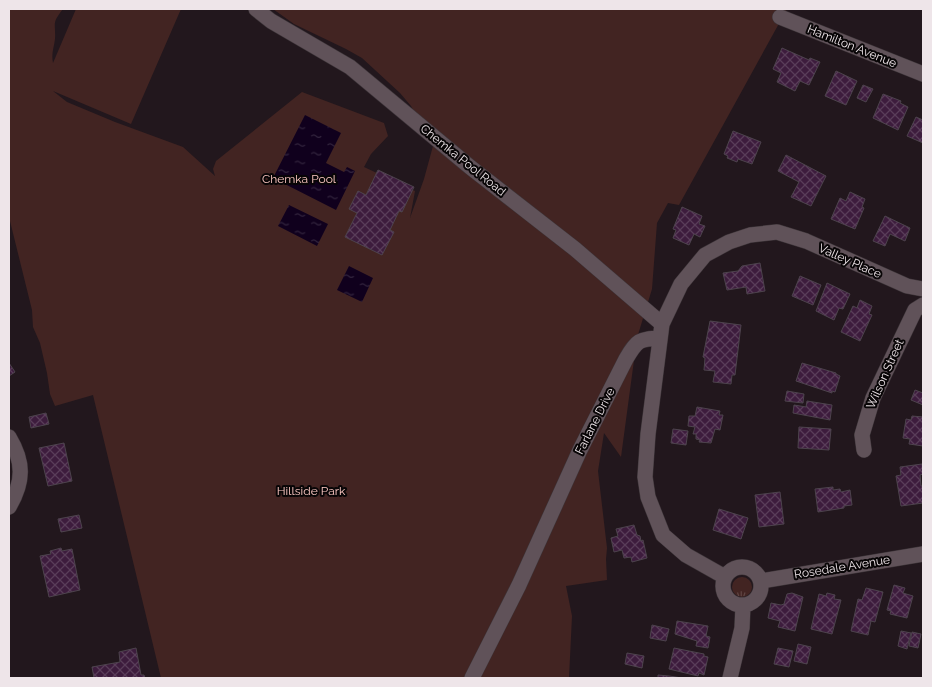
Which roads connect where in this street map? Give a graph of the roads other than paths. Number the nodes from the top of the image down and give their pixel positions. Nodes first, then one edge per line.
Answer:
1 (256, 9) edge
2 (780, 17) dead end
3 (923, 74) edge
4 (923, 289) edge
5 (923, 305) edge
6 (661, 331) junction
7 (9, 437) edge
8 (864, 450) dead end
9 (9, 506) edge
10 (923, 554) edge
11 (726, 577) junction
12 (760, 581) junction
13 (743, 606) junction
14 (472, 678) edge
15 (730, 678) edge

1 - 6 street, Chemka Pool Road
2 - 3 street, Hamilton Avenue
4 - 6 street, Valley Place
5 - 8 street, Wilson Street
6 - 11 street
6 - 14 street, Farlane Drive
7 - 9 street
10 - 12 street, Rosedale Avenue
11 - 12 street
11 - 13 street
12 - 13 street
13 - 15 street

